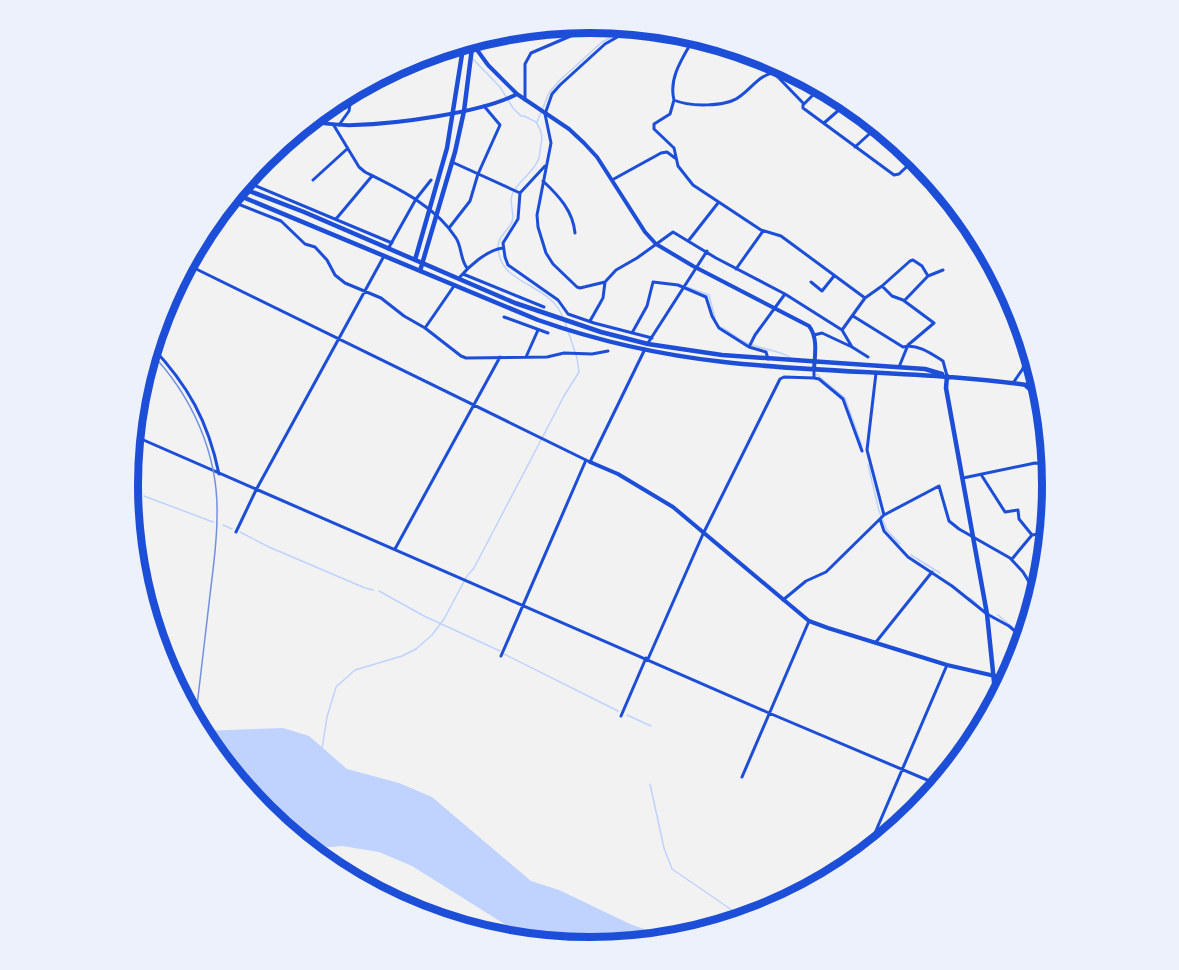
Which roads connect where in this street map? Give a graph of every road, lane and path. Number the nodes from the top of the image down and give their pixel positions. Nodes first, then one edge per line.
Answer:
1 (573, 34) edge
2 (623, 34) edge
3 (690, 45) edge
4 (476, 47) edge
5 (471, 49) edge
6 (463, 51) edge
7 (815, 93) edge
8 (517, 94) junction
9 (525, 100) junction
10 (674, 100) junction
11 (350, 102) edge
12 (804, 104) junction
13 (484, 106) junction
14 (840, 109) edge
15 (464, 111) junction
16 (454, 113) junction
17 (545, 114) junction
18 (319, 122) edge
19 (824, 123) junction
20 (333, 124) junction
21 (339, 124) junction
22 (872, 132) edge
23 (855, 147) junction
24 (347, 149) junction
25 (677, 159) junction
26 (452, 162) junction
27 (546, 165) junction
28 (909, 165) edge
29 (478, 174) junction
30 (372, 176) junction
31 (314, 180) dead end
32 (431, 180) dead end
33 (612, 180) junction
34 (543, 181) junction
35 (252, 184) edge
36 (247, 190) edge
37 (520, 193) junction
38 (242, 196) edge
39 (416, 199) junction
40 (236, 203) edge
41 (718, 203) junction
42 (430, 211) junction
43 (435, 215) junction
44 (336, 219) junction
45 (449, 228) junction
46 (763, 231) junction
47 (575, 233) dead end
48 (688, 240) junction
49 (392, 243) junction
50 (656, 244) junction
51 (503, 248) junction
52 (388, 249) junction
53 (707, 251) junction
54 (384, 256) junction
55 (415, 259) junction
56 (423, 262) junction
57 (193, 268) edge
58 (412, 268) junction
59 (467, 268) junction
60 (697, 268) junction
61 (736, 269) junction
62 (943, 270) dead end
63 (420, 271) junction
64 (461, 276) junction
65 (834, 276) junction
66 (928, 276) junction
67 (605, 282) junction
68 (811, 282) dead end
69 (454, 286) junction
70 (882, 286) junction
71 (685, 288) junction
72 (364, 292) junction
73 (785, 294) junction
74 (865, 297) junction
75 (904, 301) junction
76 (544, 307) dead end
77 (776, 309) junction
78 (853, 316) junction
79 (504, 317) dead end
80 (590, 322) junction
81 (426, 328) junction
82 (538, 330) junction
83 (842, 330) junction
84 (548, 333) dead end
85 (632, 333) junction
86 (814, 335) junction
87 (339, 338) junction
88 (652, 338) junction
89 (648, 344) junction
90 (908, 345) junction
91 (749, 347) junction
92 (852, 347) junction
93 (644, 350) junction
94 (608, 351) dead end
95 (157, 353) edge
96 (500, 357) junction
97 (526, 357) junction
98 (868, 357) dead end
99 (768, 359) junction
100 (815, 360) junction
101 (1025, 364) edge
102 (899, 366) junction
103 (814, 369) junction
104 (876, 372) junction
105 (947, 376) junction
106 (814, 378) junction
107 (1013, 383) junction
108 (1023, 384) junction
109 (1030, 385) edge
110 (1032, 392) edge
111 (474, 406) junction
112 (140, 438) edge
113 (862, 451) dead end
114 (588, 461) junction
115 (1041, 464) edge
116 (219, 474) junction
117 (982, 476) junction
118 (963, 478) junction
119 (256, 490) junction
120 (884, 515) junction
121 (880, 519) junction
122 (236, 532) dead end
123 (703, 534) junction
124 (1039, 534) edge
125 (1032, 535) junction
126 (972, 537) junction
127 (394, 549) junction
128 (1012, 560) junction
129 (932, 572) junction
130 (1030, 584) edge
131 (783, 600) junction
132 (523, 606) junction
133 (987, 614) junction
134 (809, 621) junction
135 (1017, 633) edge
136 (876, 642) junction
137 (501, 656) dead end
138 (647, 659) junction
139 (947, 664) junction
140 (995, 676) junction
141 (999, 677) edge
142 (995, 684) edge
143 (769, 713) junction
144 (621, 716) dead end
145 (903, 769) junction
146 (742, 777) dead end
147 (931, 781) edge
148 (873, 837) edge

1 - 9 street
2 - 17 street
3 - 10 street
4 - 8 street
5 - 15 main road
6 - 16 main road
7 - 12 street
8 - 9 street
8 - 13 street
9 - 17 street
10 - 12 street
10 - 25 street
11 - 21 street
12 - 19 street
13 - 15 street
13 - 29 street
14 - 19 street
15 - 16 street
15 - 26 main road
16 - 21 street
16 - 42 main road
17 - 27 street
17 - 33 street
18 - 20 street
19 - 23 street
20 - 21 street
20 - 24 street
22 - 23 street
23 - 28 street
24 - 30 street
24 - 31 street
25 - 33 street
25 - 41 street
26 - 29 street
26 - 43 main road
27 - 34 street
27 - 37 street
29 - 37 street
29 - 45 street
30 - 39 street
30 - 44 street
32 - 39 street
33 - 50 street
34 - 47 street
34 - 67 street
35 - 44 street
36 - 52 main road
37 - 51 street
38 - 54 main road
39 - 42 street
39 - 49 street
40 - 72 street
41 - 46 street
41 - 48 street
42 - 43 street
42 - 55 main road
43 - 45 street
43 - 56 main road
44 - 49 street
45 - 59 street
46 - 61 street
46 - 65 street
48 - 50 street
48 - 53 street
49 - 52 street
50 - 60 street
50 - 67 street
51 - 59 street
51 - 80 street
52 - 55 main road
53 - 60 street
53 - 61 street
54 - 58 main road
54 - 72 street
55 - 56 main road
55 - 58 main road
56 - 63 main road
56 - 64 main road
57 - 87 street
58 - 63 main road
59 - 64 street
60 - 71 street
60 - 77 street
61 - 73 street
62 - 66 street
63 - 69 main road
64 - 76 street
64 - 89 main road
65 - 68 street
65 - 74 street
66 - 70 street
66 - 75 street
67 - 80 street
69 - 81 street
69 - 93 main road
70 - 74 street
70 - 75 street
71 - 85 street
71 - 88 street
71 - 91 street
72 - 81 street
72 - 87 street
73 - 77 street
73 - 83 street
74 - 78 street
75 - 90 street
77 - 86 street
77 - 91 street
78 - 83 street
78 - 90 street
79 - 82 street
80 - 85 street
81 - 96 street
82 - 84 street
82 - 97 street
83 - 92 street
85 - 88 street
86 - 92 street
86 - 100 street
87 - 111 street
87 - 119 street
88 - 89 street
89 - 93 street
89 - 99 main road
90 - 102 street
90 - 105 street
91 - 99 street
92 - 98 street
93 - 103 main road
93 - 114 street
94 - 97 street
95 - 116 street
96 - 97 street
96 - 111 street
99 - 100 main road
100 - 102 main road
100 - 103 street
101 - 107 street
102 - 105 main road
103 - 104 main road
103 - 106 street
104 - 105 main road
104 - 120 street
105 - 107 main road
105 - 118 main road
106 - 113 street
106 - 123 street
107 - 108 main road
108 - 109 main road
108 - 110 street
111 - 114 street
111 - 127 street
112 - 116 street
114 - 123 street
114 - 132 street
115 - 117 street
116 - 119 street
117 - 118 street
117 - 125 street
118 - 126 main road
119 - 122 street
119 - 127 street
120 - 121 street
120 - 126 street
121 - 129 street
121 - 131 street
123 - 131 street
123 - 138 street
124 - 125 street
125 - 128 street
126 - 128 street
126 - 133 main road
127 - 132 street
128 - 130 street
129 - 133 street
129 - 136 street
131 - 134 street
132 - 137 street
132 - 138 street
133 - 135 street
133 - 140 main road
134 - 136 street
134 - 143 street
136 - 139 street
138 - 143 street
138 - 144 street
139 - 140 street
139 - 145 street
140 - 141 street
140 - 142 main road
143 - 145 street
143 - 146 street
145 - 147 street
145 - 148 street

